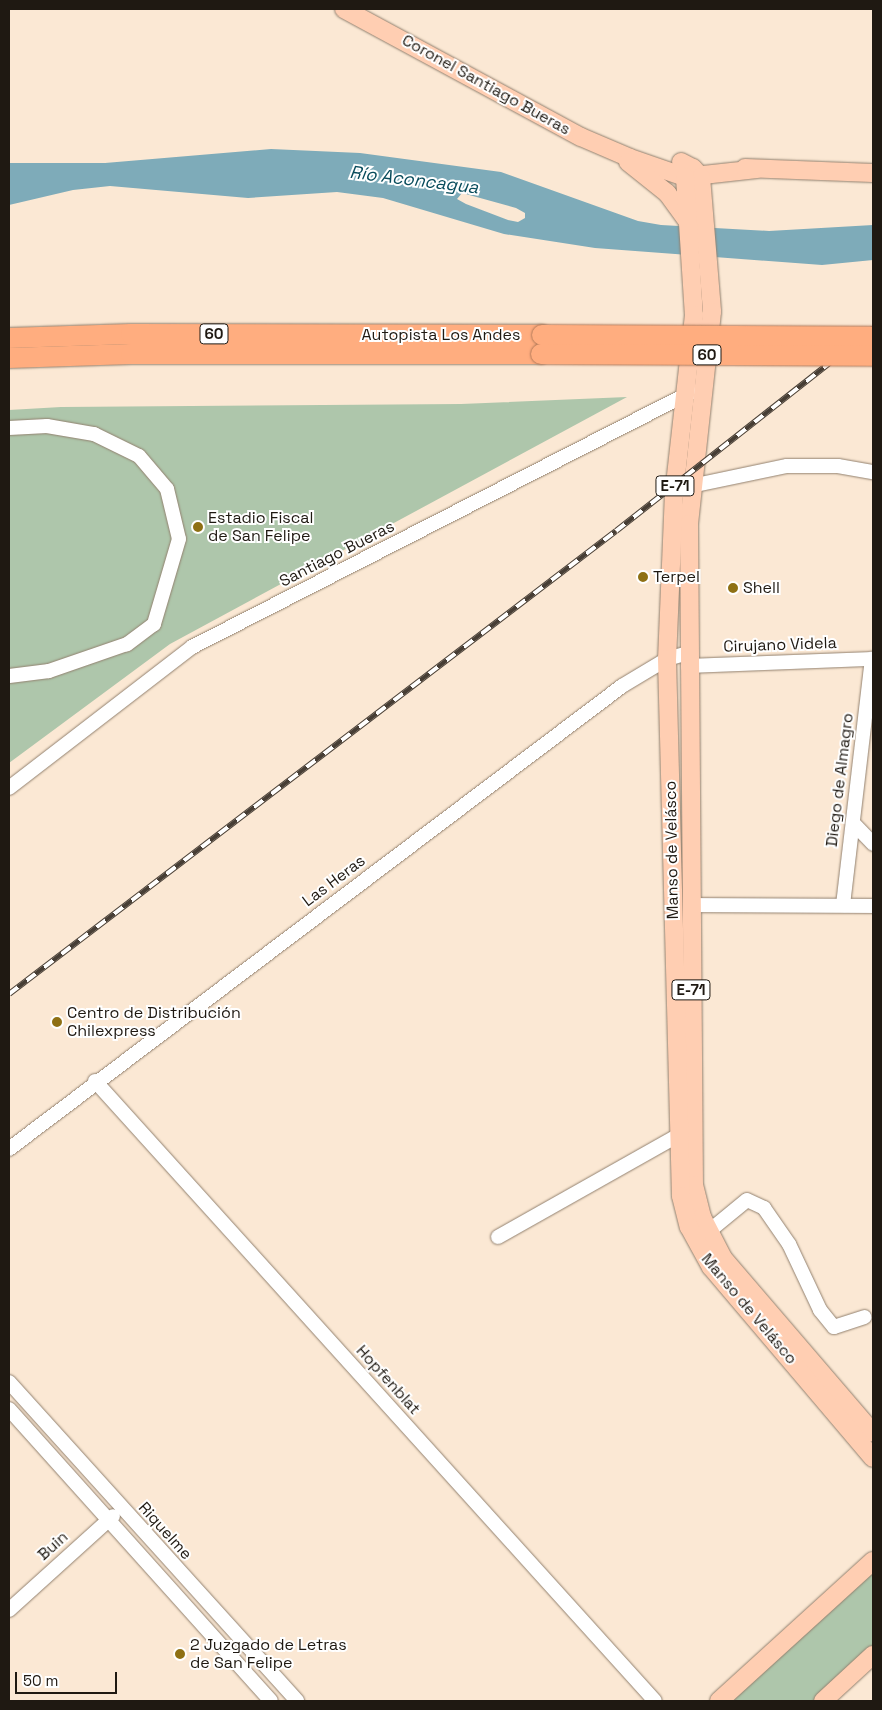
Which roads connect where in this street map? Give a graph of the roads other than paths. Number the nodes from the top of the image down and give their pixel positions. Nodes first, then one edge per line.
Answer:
1 (344, 9) edge
2 (622, 155) junction
3 (693, 170) junction
4 (873, 173) edge
5 (687, 222) junction
6 (873, 337) edge
7 (9, 338) edge
8 (542, 345) junction
9 (873, 356) edge
10 (9, 358) edge
11 (702, 384) junction
12 (683, 397) junction
13 (9, 428) edge
14 (873, 472) edge
15 (691, 486) junction
16 (674, 493) junction
17 (667, 658) junction
18 (873, 659) edge
19 (688, 660) junction
20 (9, 676) edge
21 (9, 788) edge
22 (853, 823) junction
23 (873, 844) edge
24 (690, 905) junction
25 (843, 906) junction
26 (873, 906) edge
27 (95, 1081) junction
28 (679, 1135) junction
29 (9, 1149) edge
30 (708, 1232) junction
31 (498, 1237) dead end
32 (864, 1317) dead end
33 (9, 1382) edge
34 (9, 1409) edge
35 (873, 1433) edge
36 (873, 1458) edge
37 (121, 1508) junction
38 (107, 1521) junction
39 (873, 1561) edge
40 (9, 1610) edge
41 (873, 1655) edge
42 (271, 1701) edge
43 (297, 1701) edge
44 (655, 1701) edge
45 (719, 1701) edge
46 (823, 1701) edge

1 - 2 main road, Coronel Santiago Bueras
2 - 3 main road, Coronel Santiago Bueras
2 - 5 main road
3 - 4 main road, Coronel Santiago Bueras
3 - 5 main road, Manso de Velásco
3 - 11 main road, Manso de Velásco / E-71
5 - 12 main road, Manso de Velásco / E-71
6 - 8 highway, Autopista Los Andes / 60, bridge
7 - 8 highway, Autopista Los Andes / 60
8 - 9 highway, Autopista Los Andes / 60, bridge
8 - 10 highway, Autopista Los Andes / 60
11 - 12 street, Santiago Bueras
11 - 15 main road, Manso de Velásco / E-71
12 - 16 main road, Manso de Velásco / E-71
12 - 21 street, Santiago Bueras
13 - 20 street
14 - 15 street
15 - 16 street
15 - 19 main road, Manso de Velásco / E-71
16 - 17 main road, Manso de Velásco / E-71
17 - 19 street, Las Heras
17 - 27 street, Las Heras
17 - 28 main road, Manso de Velásco / E-71
18 - 19 street, Cirujano Videla
18 - 22 street, Diego de Almagro
19 - 24 main road, Manso de Velásco / E-71
22 - 23 street
22 - 25 street, Diego de Almagro
24 - 25 street
24 - 30 main road, Manso de Velásco / E-71
25 - 26 street
27 - 29 street, Las Heras
27 - 44 street, Hopfenblat
28 - 31 street
28 - 36 main road, Manso de Velásco / E-71
30 - 32 street
30 - 35 main road, Manso de Velásco / E-71
33 - 37 street, Riquelme
34 - 38 street
37 - 38 street, Buin
37 - 43 street, Riquelme
38 - 40 street, Buin
38 - 42 street
39 - 45 main road
41 - 46 main road

